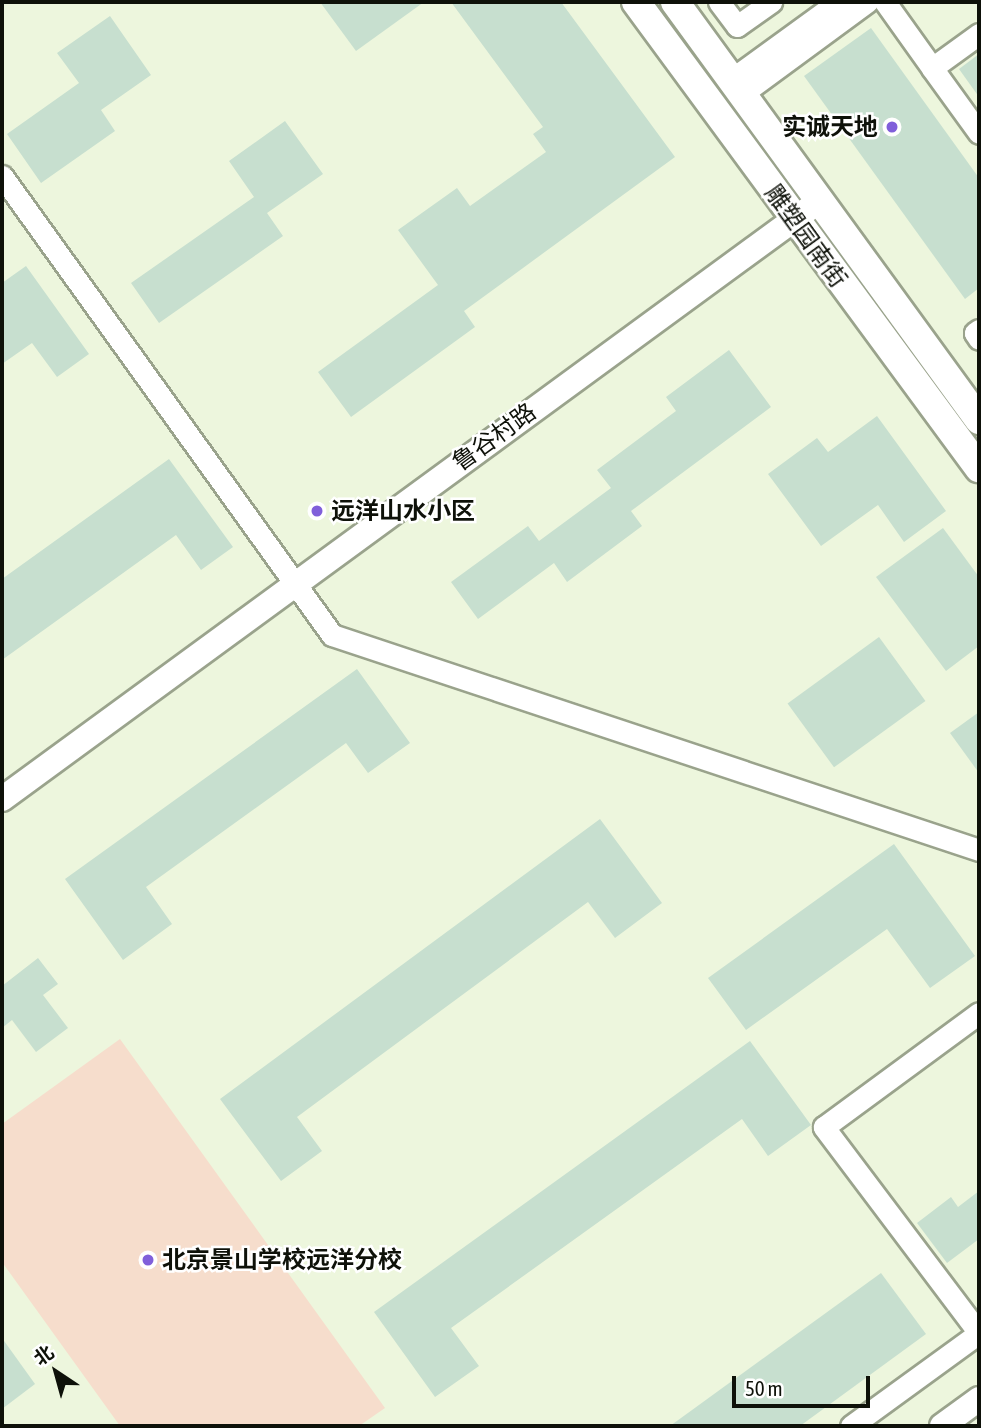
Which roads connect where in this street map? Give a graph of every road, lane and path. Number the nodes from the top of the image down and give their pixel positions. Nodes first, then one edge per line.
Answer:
1 (636, 2) edge
2 (675, 2) edge
3 (719, 2) edge
4 (771, 2) edge
5 (838, 2) edge
6 (867, 2) edge
7 (885, 2) edge
8 (979, 34) edge
9 (932, 68) junction
10 (737, 86) junction
11 (979, 133) edge
12 (2, 176) edge
13 (818, 202) junction
14 (791, 218) junction
15 (979, 330) edge
16 (979, 339) edge
17 (979, 420) edge
18 (979, 468) edge
19 (293, 586) junction
20 (2, 799) edge
21 (979, 850) edge
22 (979, 1013) edge
23 (979, 1333) edge
24 (979, 1399) edge
25 (851, 1426) edge
26 (942, 1426) edge

1 - 14 main road, 雕塑园南街
2 - 10 main road, 雕塑园南街
3 - 4 street
5 - 10 street
6 - 10 street
7 - 9 street
8 - 9 street
9 - 11 street
10 - 13 main road, 雕塑园南街
12 - 19 street
13 - 14 street, 鲁谷村路
13 - 17 main road, 雕塑园南街
14 - 18 main road, 雕塑园南街
14 - 19 street, 鲁谷村路
15 - 16 street
19 - 20 street, 鲁谷村路
19 - 21 street
22 - 23 street
23 - 25 street
24 - 26 street

